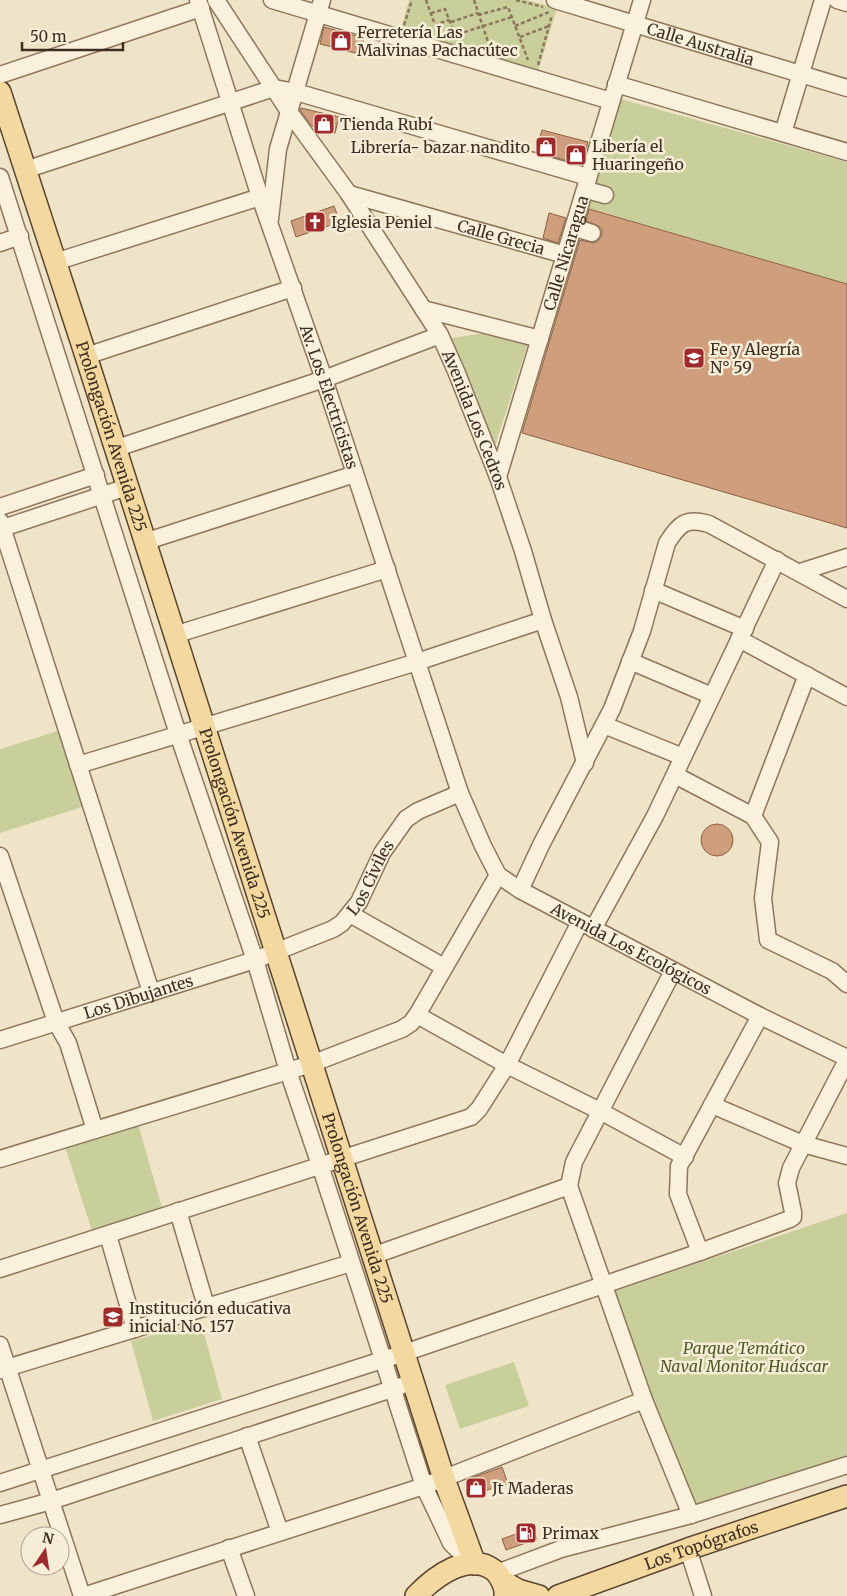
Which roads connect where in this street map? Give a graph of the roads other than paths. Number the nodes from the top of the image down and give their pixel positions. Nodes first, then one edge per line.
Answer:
1 (216, 0) edge
2 (272, 0) edge
3 (642, 0) edge
4 (823, 0) edge
5 (837, 0) edge
6 (847, 3) edge
7 (199, 4) edge
8 (554, 5) edge
9 (320, 7) edge
10 (635, 24) junction
11 (801, 74) junction
12 (0, 75) edge
13 (616, 84) junction
14 (274, 88) junction
15 (847, 88) edge
16 (0, 92) edge
17 (296, 92) junction
18 (611, 101) junction
19 (230, 103) junction
20 (290, 113) junction
21 (783, 133) junction
22 (847, 152) edge
23 (25, 170) junction
24 (0, 177) edge
25 (595, 188) junction
26 (349, 194) junction
27 (260, 198) junction
28 (270, 226) junction
29 (20, 236) junction
30 (0, 243) edge
31 (565, 255) junction
32 (55, 262) junction
33 (293, 288) junction
34 (423, 309) junction
35 (440, 335) junction
36 (540, 339) junction
37 (86, 356) junction
38 (324, 378) junction
39 (114, 449) junction
40 (355, 474) junction
41 (96, 475) junction
42 (498, 477) junction
43 (127, 487) junction
44 (102, 495) junction
45 (0, 507) edge
46 (1, 526) edge
47 (144, 542) junction
48 (846, 554) edge
49 (777, 560) junction
50 (387, 569) junction
51 (800, 572) junction
52 (653, 590) junction
53 (847, 599) edge
54 (543, 620) junction
55 (174, 634) junction
56 (742, 634) junction
57 (630, 661) junction
58 (418, 662) junction
59 (807, 675) junction
60 (712, 696) junction
61 (847, 697) edge
62 (604, 725) junction
63 (203, 726) junction
64 (178, 734) junction
65 (682, 757) junction
66 (585, 763) junction
67 (78, 765) junction
68 (674, 775) junction
69 (460, 793) junction
70 (753, 816) junction
71 (0, 856) edge
72 (498, 875) junction
73 (520, 890) junction
74 (350, 914) junction
75 (587, 926) junction
76 (275, 952) junction
77 (255, 960) junction
78 (444, 966) junction
79 (840, 969) edge
80 (673, 971) junction
81 (847, 984) edge
82 (151, 992) junction
83 (417, 1015) junction
84 (760, 1016) junction
85 (56, 1022) junction
86 (0, 1040) edge
87 (847, 1059) edge
88 (311, 1064) junction
89 (507, 1065) junction
90 (288, 1071) junction
91 (712, 1105) junction
92 (600, 1111) junction
93 (95, 1130) junction
94 (802, 1144) junction
95 (847, 1156) edge
96 (685, 1157) junction
97 (0, 1159) edge
98 (341, 1159) junction
99 (320, 1166) junction
100 (569, 1186) junction
101 (178, 1211) junction
102 (108, 1235) junction
103 (700, 1252) junction
104 (372, 1256) junction
105 (351, 1263) junction
106 (0, 1269) edge
107 (603, 1286) junction
108 (206, 1306) junction
109 (135, 1329) junction
110 (0, 1345) edge
111 (404, 1353) junction
112 (383, 1360) junction
113 (4, 1369) edge
114 (413, 1382) junction
115 (392, 1389) junction
116 (644, 1400) junction
117 (247, 1436) junction
118 (847, 1465) edge
119 (41, 1470) junction
120 (444, 1479) junction
121 (0, 1483) edge
122 (424, 1486) junction
123 (847, 1496) edge
124 (51, 1501) junction
125 (0, 1515) edge
126 (691, 1516) junction
127 (280, 1532) junction
128 (229, 1548) junction
129 (688, 1549) junction
130 (473, 1559) junction
131 (501, 1583) edge
132 (82, 1596) edge
133 (246, 1596) edge
134 (416, 1596) edge
135 (539, 1596) edge
136 (558, 1596) edge
137 (703, 1596) edge

1 - 14 street, Avenida Los Cedros
2 - 9 street
3 - 10 street, Calle Nicaragua
4 - 11 street
5 - 6 street
7 - 12 street
7 - 19 street, Av. Los Electricistas
8 - 10 street, Calle Australia
9 - 17 street
9 - 18 street
10 - 11 street, Calle Australia
10 - 13 street, Calle Nicaragua
11 - 15 street, Calle Australia
11 - 21 street
13 - 18 street, Calle Nicaragua
13 - 21 street
14 - 17 street
14 - 19 street
14 - 20 street, Avenida Los Cedros
16 - 23 main road, Prolongación Avenida 225
17 - 20 street
17 - 25 street
18 - 25 street, Calle Nicaragua
19 - 23 street
19 - 27 street, Av. Los Electricistas
20 - 26 street, Avenida Los Cedros
20 - 28 street
21 - 22 street
23 - 32 main road, Prolongación Avenida 225
24 - 29 street, Prolongación Avenida 225
25 - 31 street, Calle Nicaragua
26 - 31 street, Calle Grecia
26 - 34 street, Avenida Los Cedros
27 - 28 street, Av. Los Electricistas
27 - 32 street
28 - 33 street, Av. Los Electricistas
29 - 30 street
29 - 41 street, Prolongación Avenida 225
31 - 36 street, Calle Nicaragua
32 - 37 main road, Prolongación Avenida 225
33 - 37 street
33 - 38 street, Av. Los Electricistas
34 - 35 street, Avenida Los Cedros
34 - 36 street
35 - 38 street
35 - 42 street, Avenida Los Cedros
36 - 42 street, Calle Nicaragua
37 - 39 main road, Prolongación Avenida 225
38 - 39 street
38 - 40 street, Av. Los Electricistas
39 - 43 main road, Prolongación Avenida 225
40 - 47 street
40 - 50 street, Av. Los Electricistas
41 - 44 street, Prolongación Avenida 225
41 - 45 street
42 - 54 street, Avenida Los Cedros
43 - 44 street
43 - 47 main road, Prolongación Avenida 225
44 - 46 street
44 - 64 street, Prolongación Avenida 225
46 - 67 street
47 - 55 main road, Prolongación Avenida 225
48 - 51 street
49 - 51 street
49 - 52 street
49 - 56 street
50 - 55 street
50 - 58 street, Av. Los Electricistas
51 - 53 street
52 - 56 street
52 - 57 street
54 - 58 street
54 - 66 street, Avenida Los Cedros
55 - 63 main road, Prolongación Avenida 225
56 - 59 street
56 - 60 street
57 - 60 street
57 - 62 street
58 - 63 street
58 - 69 street, Av. Los Electricistas
59 - 61 street
59 - 70 street
60 - 65 street
62 - 65 street
62 - 66 street
63 - 64 street
63 - 76 main road, Prolongación Avenida 225
64 - 67 street
64 - 77 street, Prolongación Avenida 225
65 - 68 street
66 - 73 street
67 - 82 street
68 - 70 street
68 - 75 street
69 - 72 street, Avenida Los Ecológicos
69 - 74 street, Los Civiles
70 - 79 street
71 - 85 street
72 - 73 street, Avenida Los Ecológicos
72 - 78 street
73 - 75 street, Avenida Los Ecológicos
74 - 76 street, Los Civiles
74 - 78 street
75 - 80 street, Avenida Los Ecológicos
75 - 89 street
76 - 77 street, Los Dibujantes
76 - 88 main road, Prolongación Avenida 225
77 - 82 street, Los Dibujantes
77 - 90 street, Prolongación Avenida 225
78 - 83 street
79 - 81 street
80 - 84 street, Avenida Los Ecológicos
80 - 92 street
82 - 85 street, Los Dibujantes
83 - 88 street
83 - 89 street
84 - 87 street, Avenida Los Ecológicos
84 - 91 street
85 - 86 street, Los Dibujantes
85 - 93 street
87 - 94 street
88 - 90 street
88 - 98 main road, Prolongación Avenida 225
89 - 92 street
89 - 98 street
90 - 93 street
90 - 99 street, Prolongación Avenida 225
91 - 94 street
91 - 96 street
92 - 96 street
92 - 100 street
93 - 97 street
94 - 95 street
94 - 103 street
96 - 103 street
98 - 99 street
98 - 104 main road, Prolongación Avenida 225
99 - 101 street
99 - 105 street, Prolongación Avenida 225
100 - 104 street
100 - 107 street
101 - 102 street
101 - 108 street
102 - 106 street
102 - 109 street
103 - 107 street
104 - 111 main road, Prolongación Avenida 225
105 - 108 street
105 - 112 street, Prolongación Avenida 225
107 - 111 street
107 - 116 street
108 - 109 street
109 - 113 street
110 - 113 street
111 - 112 street
111 - 114 main road, Prolongación Avenida 225
112 - 115 street, Prolongación Avenida 225
112 - 119 street
113 - 119 street
114 - 115 street
114 - 120 main road, Prolongación Avenida 225
115 - 117 street
115 - 122 street, Prolongación Avenida 225
116 - 120 street
116 - 126 street
117 - 124 street
117 - 127 street
118 - 126 street
119 - 121 street
119 - 124 street
120 - 122 street
120 - 130 main road, Prolongación Avenida 225
122 - 127 street
122 - 130 street, Prolongación Avenida 225
123 - 129 main road, Los Topógrafos
124 - 125 street
124 - 132 street
126 - 131 street
127 - 128 street
128 - 132 street
128 - 133 street
129 - 136 main road, Los Topógrafos
129 - 137 street
130 - 131 main road
130 - 134 main road
131 - 135 main road

